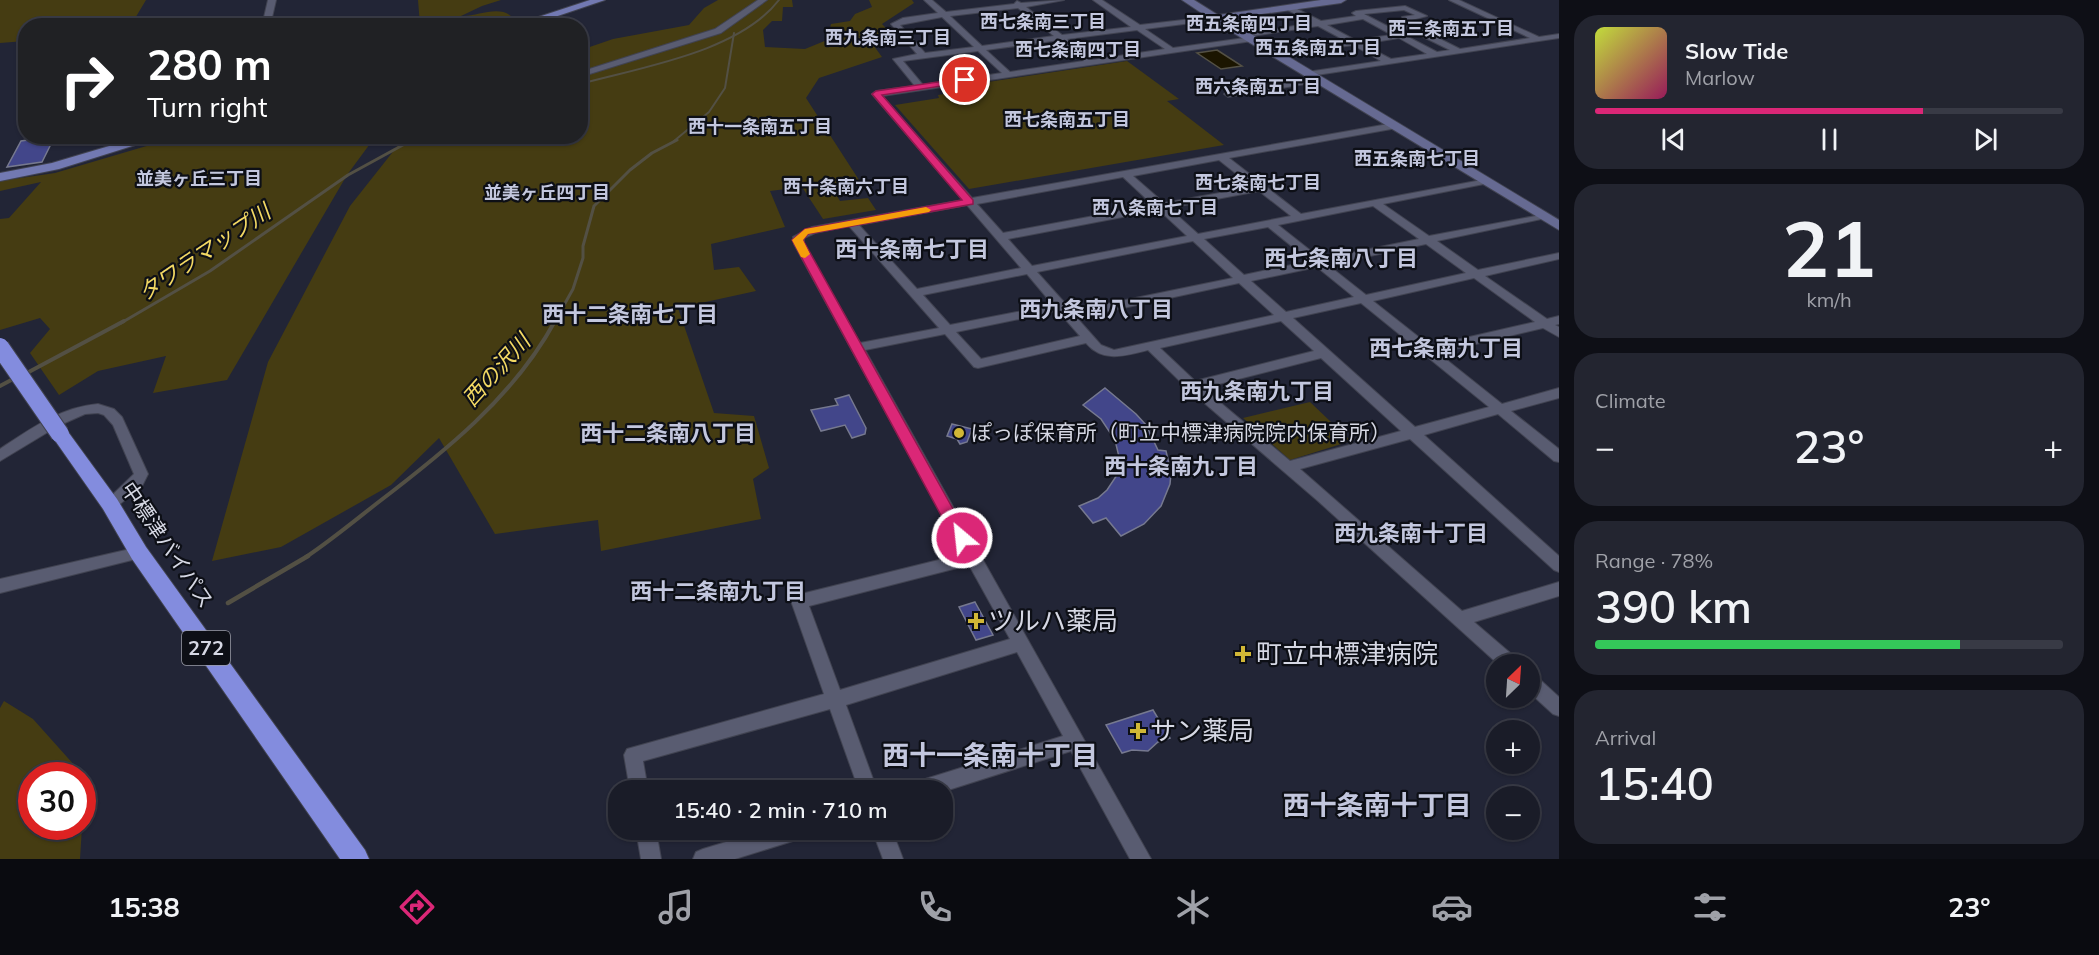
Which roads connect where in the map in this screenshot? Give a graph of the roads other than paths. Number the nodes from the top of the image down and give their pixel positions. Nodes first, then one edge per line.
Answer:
1 (272, 0) edge
2 (600, 0) edge
3 (763, 0) edge
4 (928, 0) edge
5 (1060, 0) edge
6 (1097, 0) edge
7 (1186, 0) edge
8 (1341, 0) edge
9 (1453, 0) edge
10 (1017, 3) edge
11 (1289, 7) junction
12 (943, 15) junction
13 (1364, 17) junction
14 (268, 18) edge
15 (542, 18) edge
16 (1215, 18) junction
17 (1319, 24) junction
18 (1137, 27) junction
19 (1400, 36) junction
20 (1559, 36) edge
21 (1249, 37) junction
22 (1061, 38) junction
23 (1538, 39) junction
24 (1354, 42) junction
25 (981, 48) junction
26 (1171, 50) junction
27 (1458, 51) junction
28 (1276, 54) junction
29 (1436, 54) junction
30 (922, 56) junction
31 (1388, 61) junction
32 (1090, 62) junction
33 (588, 72) edge
34 (1008, 74) junction
35 (1312, 77) junction
36 (921, 87) junction
37 (1228, 94) dead end
38 (1394, 126) junction
39 (130, 144) edge
40 (1221, 157) junction
41 (1125, 174) junction
42 (0, 177) edge
43 (1484, 181) junction
44 (1261, 188) junction
45 (969, 202) junction
46 (1375, 203) junction
47 (1161, 207) junction
48 (1542, 216) junction
49 (1300, 218) junction
50 (852, 224) junction
51 (1271, 224) junction
52 (1559, 226) edge
53 (1000, 237) junction
54 (1197, 239) junction
55 (1428, 240) junction
56 (1559, 256) edge
57 (1319, 263) junction
58 (1030, 271) junction
59 (1476, 274) junction
60 (1241, 279) junction
61 (912, 293) junction
62 (1364, 298) junction
63 (1064, 311) junction
64 (1282, 315) junction
65 (1559, 320) edge
66 (1545, 323) junction
67 (946, 330) junction
68 (1559, 333) edge
69 (1089, 338) junction
70 (0, 346) edge
71 (1151, 346) junction
72 (856, 348) junction
73 (1428, 351) junction
74 (1324, 353) junction
75 (1193, 386) junction
76 (1559, 393) edge
77 (1501, 409) junction
78 (1411, 432) junction
79 (0, 456) edge
80 (1559, 457) edge
81 (1287, 466) junction
82 (110, 504) junction
83 (139, 553) junction
84 (972, 558) junction
85 (1559, 565) edge
86 (0, 586) edge
87 (1559, 589) edge
88 (1460, 620) junction
89 (1020, 643) junction
90 (1499, 654) edge
91 (1540, 691) edge
92 (834, 700) junction
93 (1559, 708) edge
94 (1076, 741) junction
95 (637, 780) edge
96 (864, 780) edge
97 (951, 780) edge
98 (648, 840) edge
99 (764, 840) edge
100 (886, 840) edge
101 (356, 859) edge
102 (651, 859) edge
103 (703, 859) edge
104 (893, 859) edge
105 (1141, 859) edge

1 - 14 street
2 - 15 main road
3 - 33 street
4 - 12 street
5 - 10 street
6 - 18 street
7 - 16 main road
8 - 11 main road
9 - 23 street
10 - 12 street
10 - 22 street
11 - 16 main road
11 - 17 street
12 - 25 street
12 - 30 street
13 - 17 street
13 - 19 street
13 - 27 street
16 - 18 street
16 - 21 main road
17 - 21 street
17 - 24 street
18 - 22 street
18 - 26 street
19 - 24 street
19 - 29 street
20 - 23 street
21 - 26 street
21 - 28 main road
22 - 25 street
22 - 32 street
23 - 27 street
24 - 28 street
24 - 31 street
25 - 30 street
25 - 34 street
26 - 32 street
27 - 29 street
28 - 35 main road
29 - 31 street
30 - 36 street
31 - 35 street
32 - 34 street
34 - 36 street
35 - 37 street
35 - 38 main road
36 - 45 street
38 - 40 street
38 - 43 main road
39 - 42 main road
40 - 41 street
40 - 44 street
41 - 45 street
41 - 47 street
43 - 46 street
43 - 48 main road
44 - 47 street
44 - 49 street
45 - 50 street
45 - 53 street
46 - 49 street
46 - 55 street
47 - 53 street
47 - 54 street
48 - 52 main road
48 - 55 street
49 - 51 street
50 - 61 street
50 - 72 street
51 - 54 street
51 - 57 street
53 - 58 street
54 - 58 street
54 - 60 street
55 - 57 street
55 - 59 street
56 - 59 street
57 - 60 street
57 - 62 street
58 - 61 street
58 - 63 street
59 - 62 street
59 - 66 street
60 - 63 street
60 - 64 street
61 - 67 street
62 - 64 street
62 - 73 street
63 - 67 street
63 - 69 street
64 - 71 street
64 - 74 street
65 - 66 street
66 - 68 street
66 - 73 street
67 - 69 street
67 - 72 street
69 - 71 street
70 - 82 highway, 中標津バイパス / 272, bridge
71 - 75 street
72 - 84 street
73 - 77 street
74 - 75 street
74 - 78 street
75 - 81 street
76 - 77 street
77 - 78 street
77 - 80 street
78 - 81 street
78 - 85 street
79 - 82 street
81 - 88 street
82 - 83 highway, 中標津バイパス / 272
83 - 86 street
83 - 101 highway, 中標津バイパス / 272
84 - 89 street
84 - 92 street
87 - 88 street
88 - 90 street
89 - 92 street
89 - 94 street
91 - 93 street
92 - 95 street
92 - 96 street
94 - 97 street
94 - 105 street
98 - 102 street
99 - 103 street
100 - 104 street

